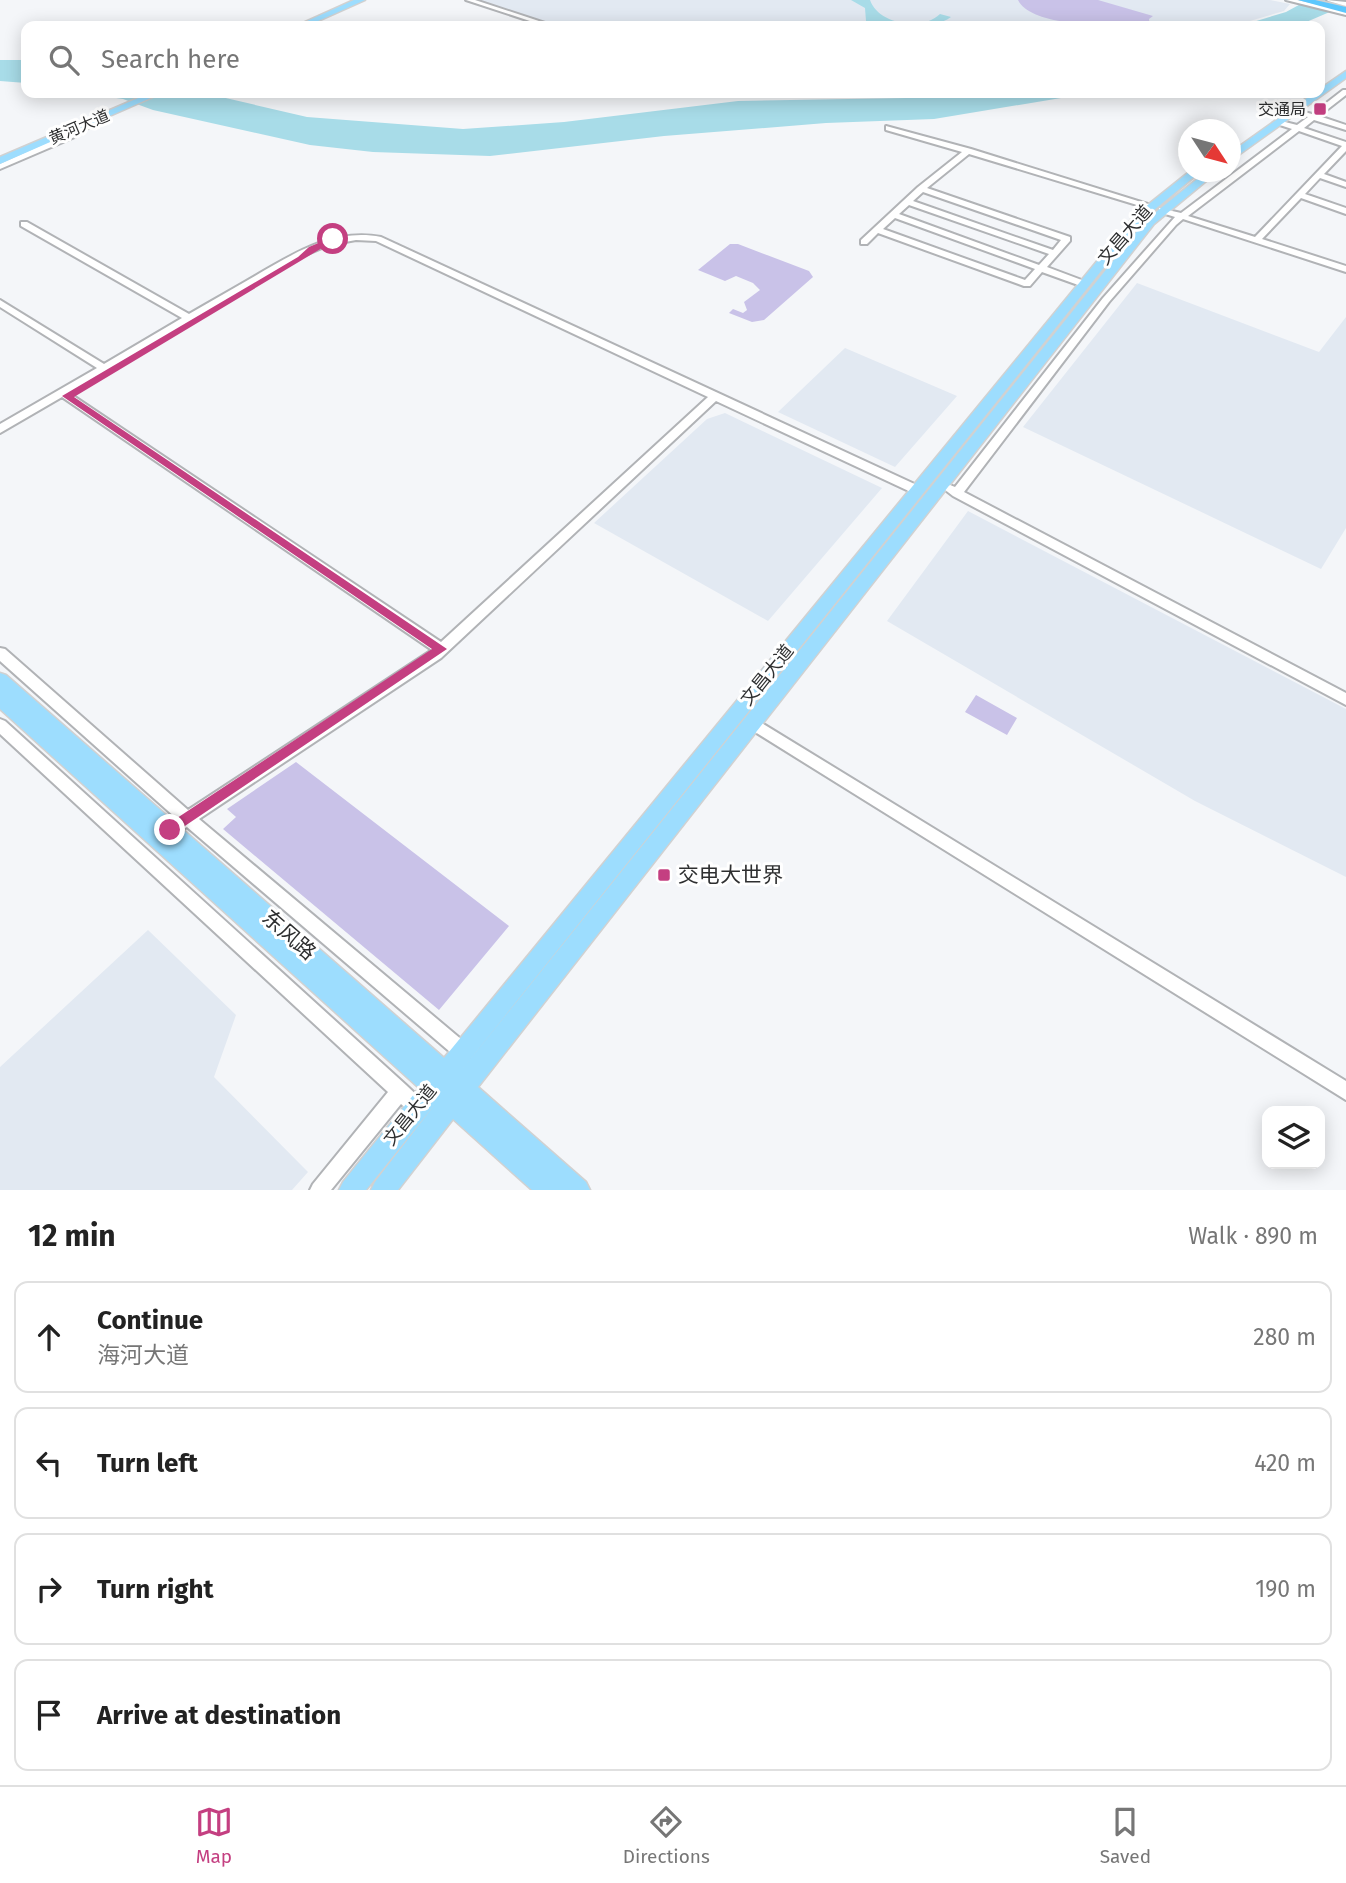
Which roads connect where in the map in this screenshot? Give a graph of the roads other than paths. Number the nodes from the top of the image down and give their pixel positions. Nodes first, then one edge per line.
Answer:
1 (361, 0) edge
2 (371, 0) edge
3 (469, 0) edge
4 (1289, 0) edge
5 (1318, 0) edge
6 (1330, 0) edge
7 (1302, 1) edge
8 (1346, 8) edge
9 (312, 21) edge
10 (322, 21) edge
11 (535, 21) edge
12 (1346, 64) edge
13 (1346, 74) edge
14 (1325, 79) edge
15 (1325, 90) edge
16 (1346, 92) edge
17 (136, 98) edge
18 (142, 98) edge
19 (1298, 98) edge
20 (1314, 98) edge
21 (1341, 101) edge
22 (125, 104) junction
23 (1296, 111) junction
24 (1312, 117) junction
25 (94, 120) junction
26 (1280, 122) junction
27 (889, 128) dead end
28 (1346, 128) edge
29 (1297, 129) junction
30 (1241, 138) edge
31 (1346, 145) edge
32 (1241, 150) edge
33 (968, 151) junction
34 (0, 156) edge
35 (0, 161) edge
36 (0, 167) edge
37 (1318, 175) junction
38 (1184, 182) edge
39 (1196, 182) edge
40 (1346, 185) edge
41 (921, 189) junction
42 (1299, 195) junction
43 (907, 202) junction
44 (1156, 208) junction
45 (1346, 211) edge
46 (892, 215) junction
47 (1180, 217) junction
48 (24, 224) dead end
49 (877, 230) junction
50 (1256, 241) junction
51 (864, 242) dead end
52 (312, 248) junction
53 (1054, 253) junction
54 (1041, 269) junction
55 (1346, 269) edge
56 (1084, 284) junction
57 (0, 303) edge
58 (189, 318) junction
59 (104, 368) junction
60 (67, 396) junction
61 (715, 396) junction
62 (0, 429) edge
63 (0, 436) edge
64 (949, 489) junction
65 (916, 490) junction
66 (442, 649) junction
67 (0, 653) edge
68 (0, 680) edge
69 (0, 698) edge
70 (1346, 699) edge
71 (752, 723) junction
72 (0, 725) edge
73 (188, 818) junction
74 (170, 830) junction
75 (463, 1051) junction
76 (439, 1080) junction
77 (400, 1091) junction
78 (1346, 1091) edge
79 (457, 1096) junction
80 (417, 1107) junction
81 (319, 1190) edge
82 (351, 1190) edge
83 (383, 1190) edge
84 (549, 1190) edge
85 (578, 1190) edge

1 - 9 main road
2 - 10 main road
3 - 11 street
4 - 7 street
5 - 8 highway
6 - 8 street
7 - 8 highway
12 - 14 main road
13 - 15 main road
16 - 21 street
17 - 22 main road, 黄河大道
18 - 22 main road, 黄河大道
19 - 30 main road
20 - 23 main road
21 - 24 street
22 - 25 main road, 黄河大道
22 - 34 main road, 黄河大道
23 - 24 street
23 - 26 main road
24 - 28 street
24 - 29 street
25 - 35 main road, 黄河大道
25 - 36 street
26 - 29 street
26 - 32 main road
27 - 33 street
29 - 31 street
29 - 47 street
31 - 37 street
33 - 41 street
33 - 44 street
37 - 40 street
37 - 42 street
38 - 44 main road, 文昌大道
39 - 44 main road, 文昌大道
41 - 43 street
41 - 53 street
42 - 45 street
42 - 50 street
43 - 46 street
43 - 53 street
44 - 47 street
44 - 56 main road, 文昌大道
44 - 64 main road, 文昌大道
46 - 49 street
46 - 54 street
47 - 50 street
47 - 64 street
48 - 58 street
49 - 51 street
49 - 54 street
50 - 55 street
52 - 58 street
52 - 60 street
52 - 61 street
53 - 54 street
54 - 56 street
56 - 65 main road, 文昌大道
57 - 59 street
58 - 59 street
59 - 62 street
60 - 63 street
60 - 66 street
61 - 65 street
61 - 66 street
64 - 70 street
64 - 71 main road, 文昌大道
65 - 75 main road, 文昌大道
66 - 73 street
67 - 73 street
68 - 74 main road, 东风路
69 - 76 main road, 东风路
71 - 78 street
71 - 79 main road, 文昌大道
72 - 77 street
73 - 74 street
73 - 75 street
74 - 76 main road, 东风路
75 - 76 main road, 文昌大道
76 - 79 main road, 东风路
76 - 80 main road, 文昌大道
77 - 80 street
77 - 81 street
79 - 83 main road, 文昌大道
79 - 84 main road, 东风路
79 - 85 main road, 东风路
80 - 82 main road, 文昌大道

